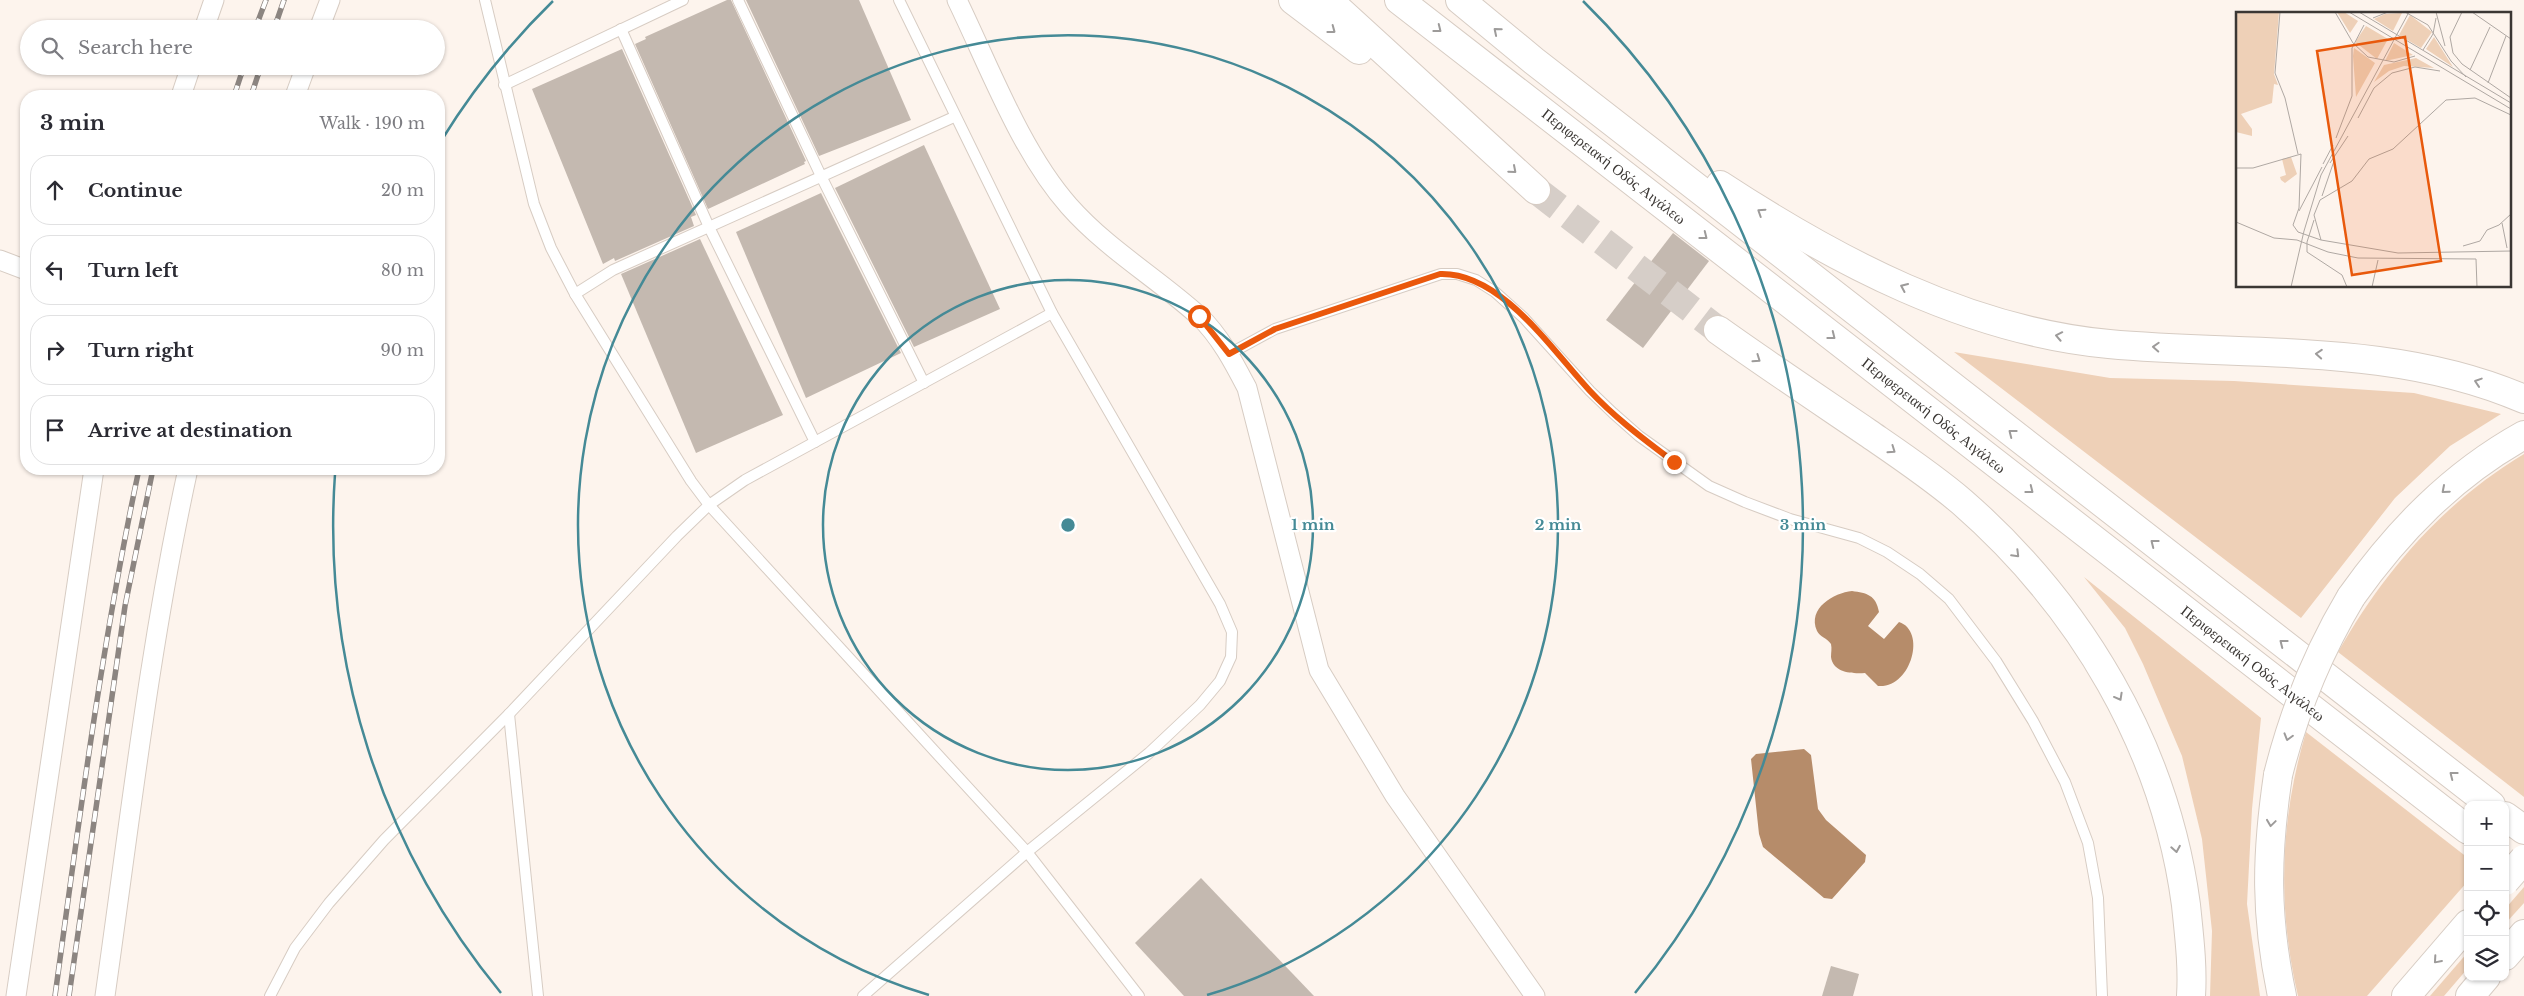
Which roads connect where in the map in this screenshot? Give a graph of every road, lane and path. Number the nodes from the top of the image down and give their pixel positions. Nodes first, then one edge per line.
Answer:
1 (214, 0) edge
2 (330, 0) edge
3 (484, 0) edge
4 (683, 0) edge
5 (738, 0) edge
6 (899, 0) edge
7 (957, 0) edge
8 (1293, 0) edge
9 (1328, 0) edge
10 (1399, 0) edge
11 (1460, 0) edge
12 (207, 20) edge
13 (322, 20) edge
14 (621, 29) junction
15 (1534, 61) junction
16 (188, 75) edge
17 (303, 75) edge
18 (504, 84) junction
19 (182, 90) edge
20 (297, 90) edge
21 (954, 117) junction
22 (1490, 149) junction
23 (821, 176) junction
24 (1536, 190) tunnel mouth
25 (709, 227) junction
26 (0, 260) edge
27 (20, 268) edge
28 (575, 294) junction
29 (1052, 313) junction
30 (1718, 330) tunnel mouth
31 (1229, 354) junction
32 (924, 383) junction
33 (2524, 399) edge
34 (2524, 435) edge
35 (815, 442) junction
36 (93, 475) edge
37 (187, 475) edge
38 (709, 505) junction
39 (509, 714) junction
40 (2486, 801) edge
41 (2509, 819) edge
42 (2464, 827) edge
43 (2524, 830) edge
44 (1027, 852) junction
45 (2524, 859) edge
46 (2509, 863) edge
47 (2524, 874) edge
48 (2509, 876) edge
49 (2464, 929) edge
50 (2483, 981) edge
51 (16, 996) edge
52 (105, 996) edge
53 (270, 996) edge
54 (538, 996) edge
55 (863, 996) edge
56 (1139, 996) edge
57 (1535, 996) edge
58 (2102, 996) edge
59 (2191, 996) edge
60 (2282, 996) edge
61 (2406, 996) edge
62 (2470, 996) edge

1 - 12 street
2 - 13 street
3 - 18 lane
4 - 14 lane
5 - 23 lane
6 - 21 lane
7 - 31 street
8 -> 22 highway
9 - 22 highway
10 -> 42 highway, Περιφερειακή Οδός Αιγάλεω
15 -> 11 highway
14 - 18 lane
14 - 25 lane
33 -> 15 highway
40 -> 15 highway
16 - 19 street
17 - 20 street
18 - 28 lane
21 - 23 lane
21 - 29 lane
22 -> 24 highway
23 - 25 lane
23 - 32 lane
25 - 28 lane
25 - 35 lane
26 - 27 street
28 - 38 lane
29 - 32 lane
29 - 44 lane
30 -> 59 highway
31 - 57 street
31 - 58 lane
32 - 35 lane
34 -> 60 highway, bridge
35 - 38 lane
36 - 51 street
37 - 52 street
38 - 39 lane
38 - 44 lane
39 - 53 lane
39 - 54 lane
41 - 43 highway
44 - 55 lane
44 - 56 lane
45 - 48 highway, bridge
46 - 47 highway
49 -> 61 highway
50 - 62 highway

